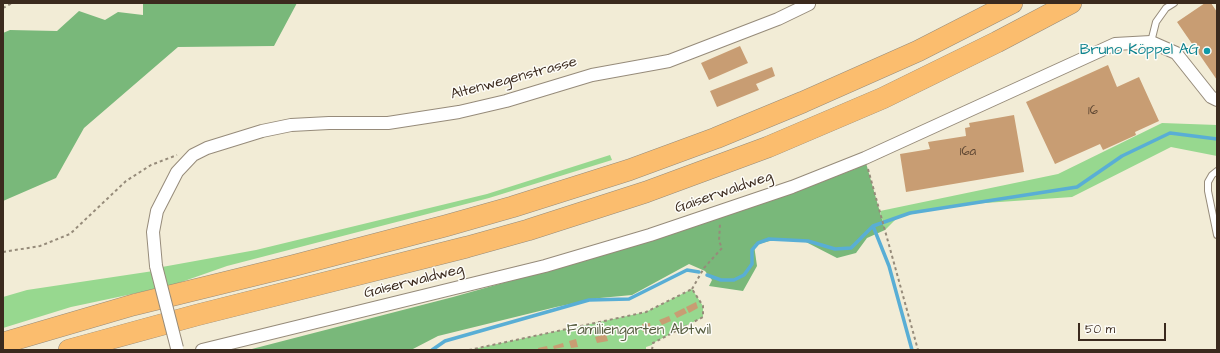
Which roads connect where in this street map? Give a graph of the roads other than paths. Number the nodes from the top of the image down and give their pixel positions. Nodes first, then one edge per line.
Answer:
1 (1012, 3) edge
2 (1071, 3) edge
3 (1174, 3) edge
4 (810, 4) edge
5 (1151, 42) junction
6 (1217, 100) edge
7 (1217, 171) edge
8 (1217, 235) edge
9 (3, 343) edge
10 (177, 349) edge
11 (69, 350) edge
12 (202, 350) edge

1 - 9 highway
2 - 11 highway
3 - 5 lane
4 - 10 street, Altenwegenstrasse, bridge
5 - 6 street, Gaiserwaldweg
5 - 12 street, Gaiserwaldweg
7 - 8 lane

